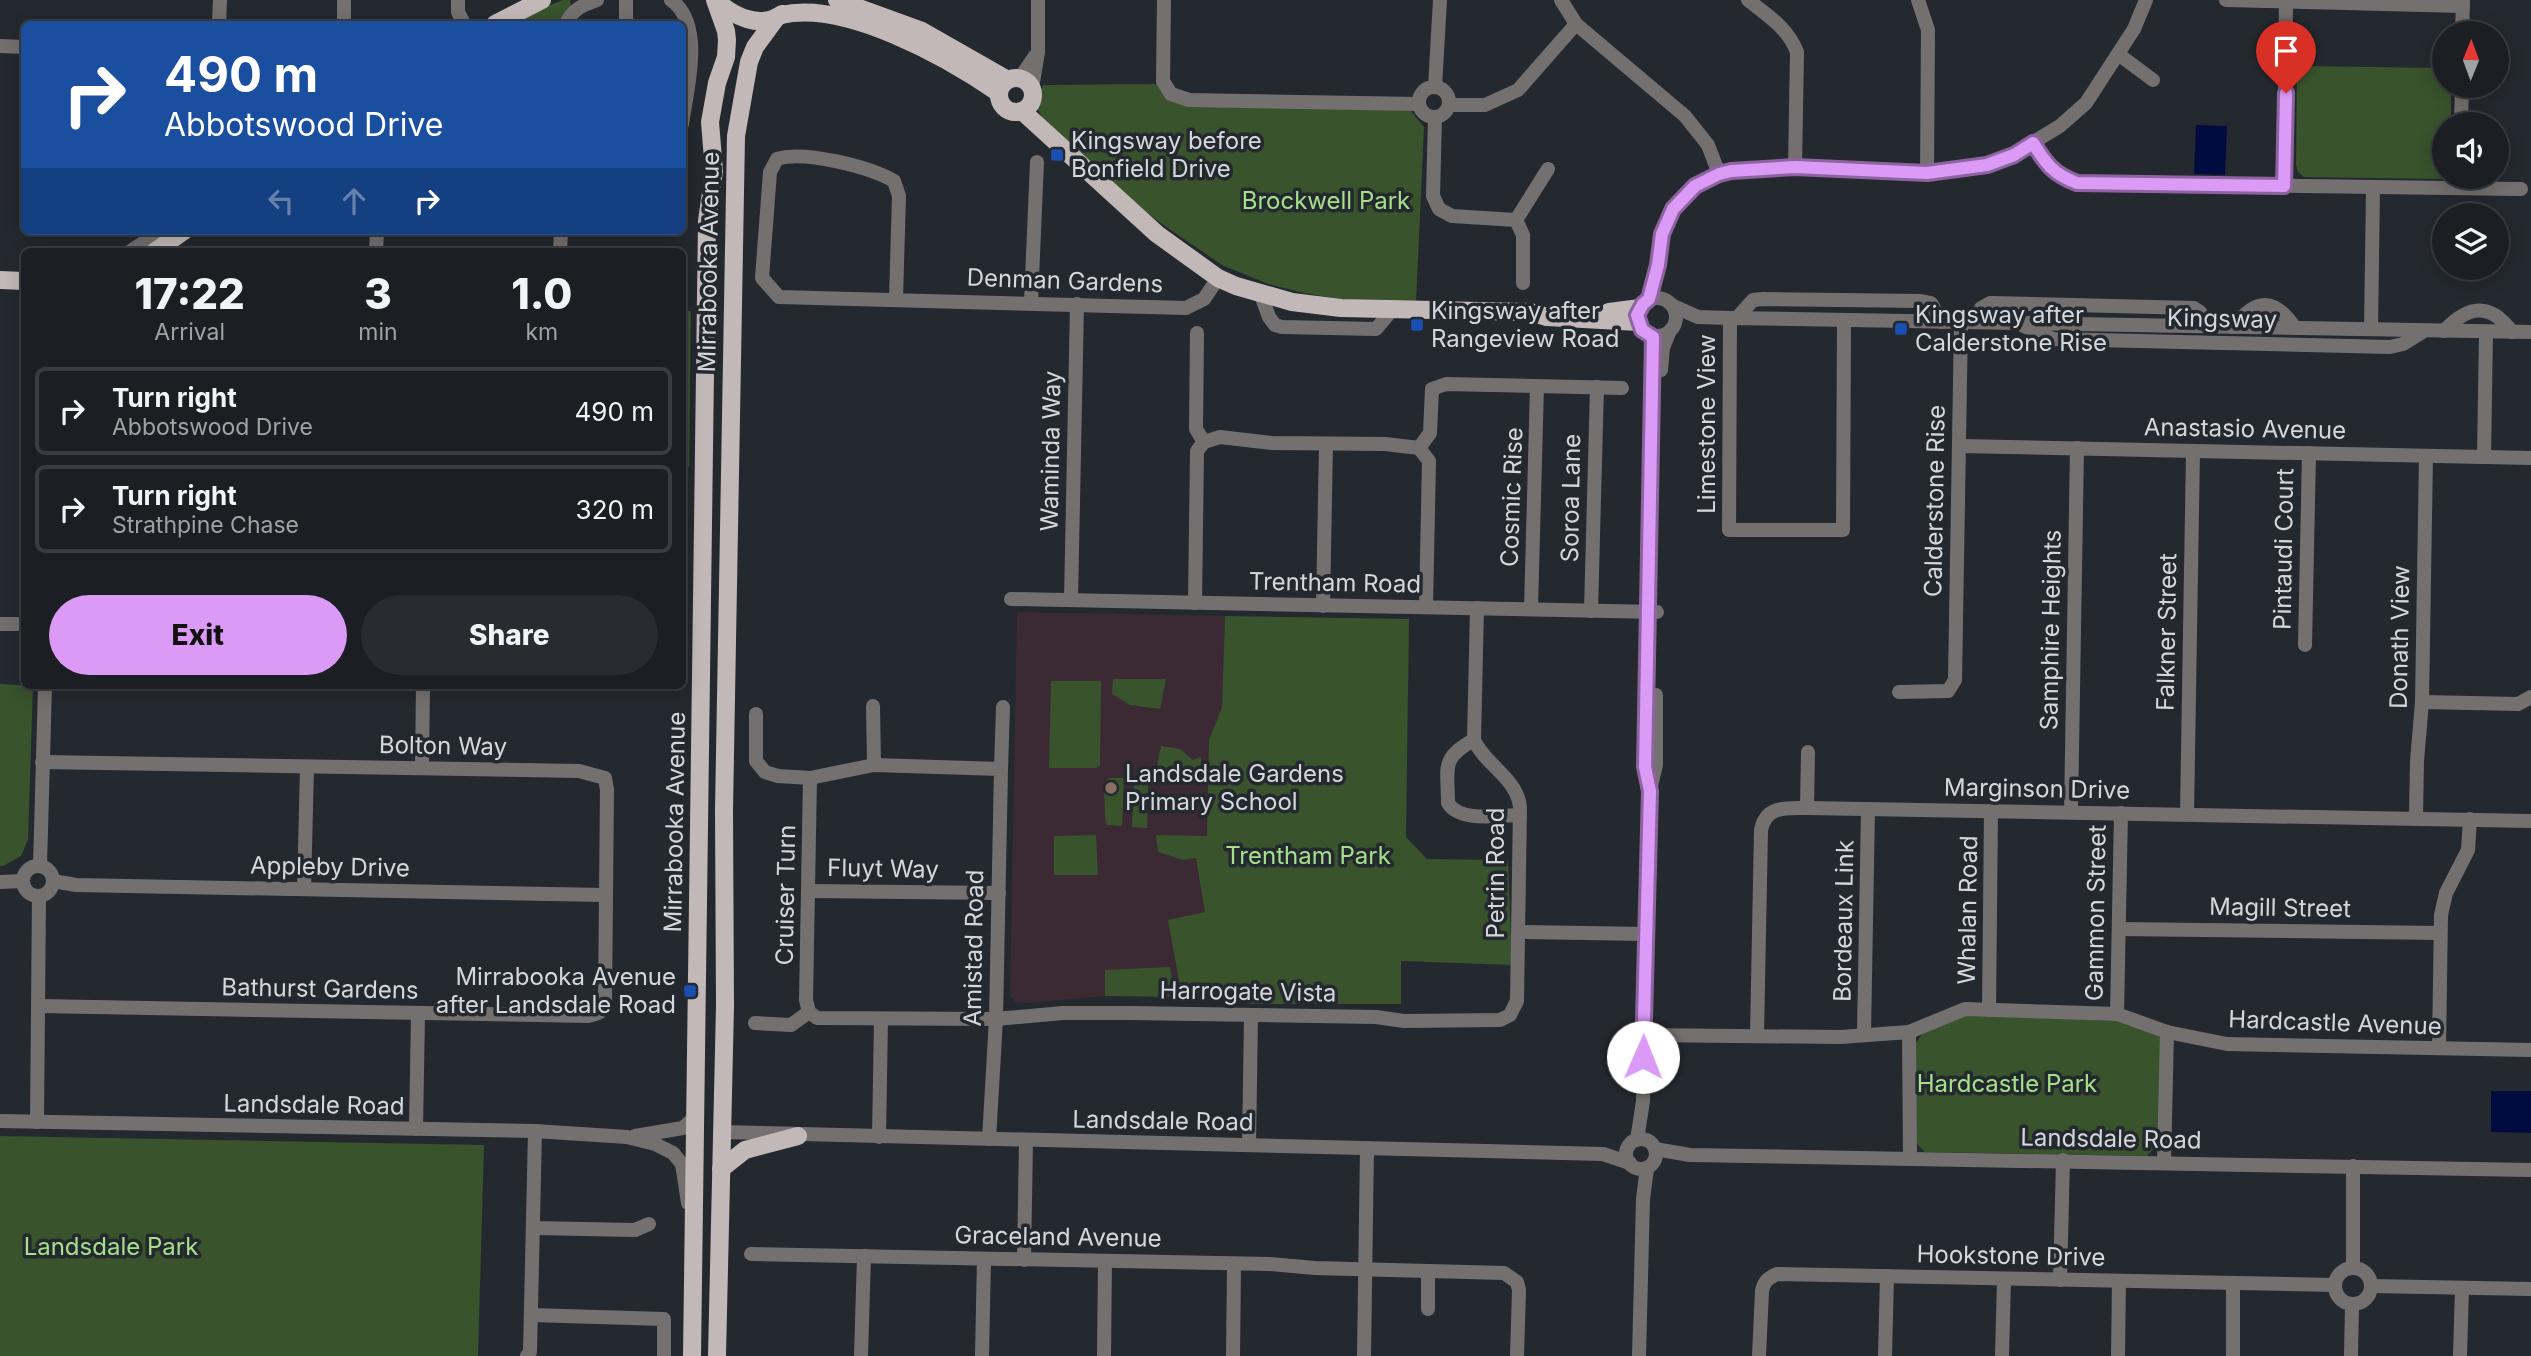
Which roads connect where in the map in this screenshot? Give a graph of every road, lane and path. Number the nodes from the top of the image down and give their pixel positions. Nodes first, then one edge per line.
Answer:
1 (220, 0) edge
2 (344, 0) edge
3 (458, 0) edge
4 (519, 0) edge
5 (542, 0) edge
6 (597, 0) edge
7 (626, 0) edge
8 (671, 0) edge
9 (716, 0) edge
10 (838, 0) edge
11 (1038, 0) edge
12 (1164, 0) edge
13 (1440, 0) edge
14 (1561, 0) edge
15 (1748, 0) edge
16 (1918, 0) edge
17 (2146, 0) edge
18 (2226, 0) edge
19 (2286, 0) edge
20 (2463, 3) edge
21 (783, 11) edge
22 (219, 21) edge
23 (344, 21) edge
24 (462, 21) edge
25 (485, 21) edge
26 (501, 21) edge
27 (568, 21) edge
28 (626, 21) edge
29 (2462, 21) edge
30 (1576, 24) junction
31 (0, 46) edge
32 (21, 47) edge
33 (2118, 54) junction
34 (2153, 80) dead end
35 (1435, 87) junction
36 (1018, 92) junction
37 (686, 94) edge
38 (1419, 104) junction
39 (1449, 105) junction
40 (1435, 117) junction
41 (2033, 143) junction
42 (1037, 162) dead end
43 (1795, 167) junction
44 (1548, 169) dead end
45 (1927, 173) junction
46 (1719, 174) junction
47 (2432, 184) edge
48 (2284, 186) junction
49 (2374, 188) junction
50 (2509, 188) edge
51 (2521, 189) dead end
52 (1516, 220) junction
53 (155, 235) edge
54 (178, 235) edge
55 (188, 235) edge
56 (135, 248) edge
57 (161, 248) edge
58 (170, 248) edge
59 (1658, 265) junction
60 (1218, 278) junction
61 (0, 281) edge
62 (21, 281) edge
63 (1523, 283) dead end
64 (0, 289) edge
65 (21, 289) edge
66 (1261, 295) junction
67 (896, 299) junction
68 (1031, 302) junction
69 (1669, 303) junction
70 (1077, 304) junction
71 (1392, 310) junction
72 (1642, 310) junction
73 (1698, 317) junction
74 (1733, 318) junction
75 (1844, 320) junction
76 (1942, 322) junction
77 (1968, 322) junction
78 (2016, 323) junction
79 (2209, 326) junction
80 (2234, 327) junction
81 (2295, 328) junction
82 (2371, 328) junction
83 (1672, 330) junction
84 (2426, 330) junction
85 (2444, 331) junction
86 (2486, 332) junction
87 (2512, 332) junction
88 (2531, 332) edge
89 (1197, 333) dead end
90 (1653, 337) junction
91 (1537, 386) junction
92 (1597, 387) junction
93 (1622, 388) dead end
94 (1656, 436) junction
95 (1204, 442) junction
96 (1326, 444) junction
97 (1959, 446) junction
98 (1419, 448) junction
99 (2077, 448) junction
100 (2193, 451) junction
101 (2309, 453) junction
102 (2426, 456) junction
103 (2484, 457) junction
104 (2531, 458) edge
105 (1011, 599) dead end
106 (1071, 600) junction
107 (1195, 603) junction
108 (1323, 606) junction
109 (1426, 607) junction
110 (1477, 608) junction
111 (1531, 609) junction
112 (1591, 611) junction
113 (1653, 612) junction
114 (0, 624) edge
115 (21, 624) edge
116 (2305, 645) dead end
117 (45, 689) edge
118 (423, 689) edge
119 (1899, 692) dead end
120 (2531, 697) edge
121 (2422, 702) junction
122 (873, 706) dead end
123 (1003, 707) dead end
124 (756, 714) dead end
125 (1474, 740) junction
126 (1808, 751) dead end
127 (42, 762) junction
128 (874, 765) junction
129 (306, 767) junction
130 (422, 767) junction
131 (995, 769) junction
132 (810, 778) junction
133 (1807, 808) junction
134 (1868, 810) junction
135 (1991, 811) junction
136 (2071, 812) junction
137 (2121, 813) junction
138 (2187, 814) junction
139 (1520, 815) junction
140 (2416, 818) junction
141 (2470, 820) junction
142 (2531, 821) edge
143 (40, 866) junction
144 (23, 881) junction
145 (53, 881) junction
146 (0, 882) edge
147 (304, 889) junction
148 (809, 891) junction
149 (999, 893) junction
150 (606, 895) junction
151 (39, 896) junction
152 (2119, 929) junction
153 (1519, 932) junction
154 (2440, 933) junction
155 (1646, 934) junction
156 (39, 1006) junction
157 (1989, 1010) junction
158 (809, 1012) junction
159 (600, 1013) joint
160 (418, 1014) junction
161 (2117, 1014) junction
162 (1251, 1016) junction
163 (881, 1019) junction
164 (996, 1019) junction
165 (1500, 1020) joint
166 (754, 1023) dead end
167 (1909, 1032) junction
168 (2167, 1032) junction
169 (1864, 1034) junction
170 (1643, 1035) junction
171 (1757, 1036) junction
172 (2439, 1048) junction
173 (2531, 1050) edge
174 (1643, 1101) junction
175 (695, 1116) junction
176 (0, 1121) edge
177 (37, 1122) junction
178 (416, 1129) junction
179 (535, 1132) junction
180 (722, 1132) junction
181 (798, 1136) junction
182 (626, 1137) junction
183 (879, 1137) junction
184 (989, 1139) junction
185 (1026, 1140) junction
186 (1633, 1143) junction
187 (1249, 1145) junction
188 (1653, 1147) junction
189 (1367, 1148) junction
190 (1603, 1154) junction
191 (1690, 1155) junction
192 (1910, 1158) junction
193 (2063, 1160) junction
194 (2164, 1162) junction
195 (1640, 1165) junction
196 (2353, 1167) junction
197 (721, 1169) junction
198 (2531, 1170) edge
199 (693, 1220) junction
200 (649, 1224) dead end
201 (533, 1228) junction
202 (751, 1254) dead end
203 (864, 1256) junction
204 (984, 1259) junction
205 (1024, 1259) junction
206 (1105, 1261) junction
207 (1234, 1264) junction
208 (1365, 1268) junction
209 (2353, 1268) junction
210 (1428, 1270) junction
211 (1886, 1276) junction
212 (2004, 1279) junction
213 (2060, 1280) junction
214 (2119, 1281) junction
215 (2234, 1283) junction
216 (2335, 1285) junction
217 (2371, 1286) junction
218 (2462, 1288) junction
219 (2531, 1289) edge
220 (2352, 1304) junction
221 (1428, 1309) dead end
222 (531, 1315) junction
223 (527, 1356) edge
224 (664, 1356) edge
225 (692, 1356) edge
226 (718, 1356) edge
227 (861, 1356) edge
228 (982, 1356) edge
229 (1104, 1356) edge
230 (1233, 1356) edge
231 (1364, 1356) edge
232 (1517, 1356) edge
233 (1639, 1356) edge
234 (1759, 1356) edge
235 (1885, 1356) edge
236 (2002, 1356) edge
237 (2118, 1356) edge
238 (2233, 1356) edge
239 (2351, 1356) edge
240 (2460, 1356) edge

1 - 22 street
2 - 23 street
3 - 24 street
4 - 25 main road
5 - 26 main road
6 - 27 street
7 - 28 street
8 - 37 street
9 - 21 main road
9 - 175 main road, Mirrabooka Avenue
10 - 36 main road
11 - 36 street
12 - 38 street
13 - 35 street
14 - 30 street
15 - 43 street
16 - 45 street
17 - 33 street
18 - 19 street
19 - 20 street
19 - 48 street
20 - 29 street
21 - 36 main road
21 - 180 main road, Mirrabooka Avenue
30 - 39 street
30 - 46 street
31 - 32 street
33 - 34 street
33 - 41 street
35 - 38 street
35 - 39 street
36 - 60 main road
38 - 40 street
39 - 40 street
40 - 52 street
41 - 45 street
41 - 48 street
42 - 68 street
43 - 45 street
43 - 46 street
44 - 52 street
46 - 59 street
47 - 49 street
48 - 49 street
49 - 82 street
50 - 51 street
52 - 63 street
53 - 56 street
54 - 57 main road
55 - 58 main road
59 - 69 street
59 - 72 street
60 - 66 main road
60 - 70 street, Denman Gardens
61 - 62 main road
64 - 65 main road
66 - 71 main road
66 - 71 street
67 - 67 street, Denman Gardens
67 - 68 street, Denman Gardens
68 - 70 street, Denman Gardens
69 - 72 street
69 - 73 street, Kingsway
69 - 83 street
70 - 106 street, Waminda Way
71 - 72 main road
72 - 90 street
73 - 74 street, Kingsway
73 - 83 street, Kingsway
74 - 75 street, Kingsway
74 - 75 street, Limestone View
74 - 76 street
75 - 76 street, Kingsway
76 - 77 street, Kingsway
77 - 78 street, Kingsway
77 - 79 street, Kingsway
77 - 97 street, Calderstone Rise
78 - 79 street, Kingsway
78 - 84 street, Kingsway
79 - 80 street, Kingsway
80 - 81 street, Kingsway
80 - 81 street, Kingsway
81 - 82 street, Kingsway
82 - 84 street, Kingsway
83 - 90 street
83 - 94 street
84 - 85 street, Kingsway
85 - 86 street, Kingsway
85 - 87 street
86 - 87 street, Kingsway
86 - 103 street
87 - 88 street, Kingsway
89 - 95 street
90 - 94 street
91 - 92 street
91 - 98 street
91 - 111 street, Cosmic Rise
92 - 93 street
92 - 112 street, Soroa Lane
94 - 113 street
95 - 96 street
95 - 107 street
96 - 98 street
96 - 108 street
97 - 99 street, Anastasio Avenue
97 - 119 street, Calderstone Rise
98 - 109 street
99 - 100 street, Anastasio Avenue
99 - 136 street, Samphire Heights
100 - 101 street, Anastasio Avenue
100 - 138 street, Falkner Street
101 - 102 street, Anastasio Avenue
101 - 116 street, Pintaudi Court
102 - 103 street, Anastasio Avenue
102 - 121 street, Donath View
103 - 104 street, Anastasio Avenue
105 - 106 street, Trentham Road
106 - 107 street, Trentham Road
107 - 108 street, Trentham Road
108 - 109 street, Trentham Road
109 - 110 street, Trentham Road
110 - 111 street, Trentham Road
110 - 125 street
111 - 112 street, Trentham Road
112 - 113 street, Trentham Road
113 - 155 street
114 - 115 street
117 - 127 street
118 - 130 street
120 - 121 street
121 - 140 street, Donath View
122 - 128 street
123 - 131 street, Amistad Road
124 - 132 street
125 - 139 street, Petrin Road
125 - 139 street
126 - 133 street
127 - 129 street, Bolton Way
127 - 143 street
128 - 131 street
128 - 132 street
129 - 130 street, Bolton Way
129 - 147 street
130 - 150 street, Bolton Way
131 - 149 street, Amistad Road
132 - 148 street, Cruiser Turn
133 - 134 street, Marginson Drive
133 - 171 street, Marginson Drive
134 - 135 street, Marginson Drive
134 - 169 street, Bordeaux Link
135 - 136 street, Marginson Drive
135 - 157 street, Whalan Road
136 - 137 street, Marginson Drive
137 - 138 street, Marginson Drive
137 - 152 street, Gammon Street
138 - 140 street, Marginson Drive
139 - 153 street, Petrin Road
140 - 141 street, Marginson Drive
141 - 142 street, Marginson Drive
141 - 154 street
143 - 144 street
143 - 145 street
144 - 146 street
144 - 151 street
145 - 147 street, Appleby Drive
145 - 151 street
147 - 150 street, Appleby Drive
148 - 149 street, Fluyt Way
148 - 158 street, Cruiser Turn
149 - 164 street, Amistad Road
150 - 159 street, Bolton Way
151 - 156 street
152 - 154 street, Magill Street
152 - 161 street, Gammon Street
153 - 155 street
153 - 165 street, Petrin Road
154 - 172 street
155 - 170 street
156 - 160 street, Bathurst Gardens
156 - 177 street
157 - 161 street, Hardcastle Avenue
157 - 167 street, Hardcastle Avenue
158 - 163 street
158 - 166 street
159 - 160 street, Bathurst Gardens
160 - 178 street
161 - 168 street, Hardcastle Avenue
162 - 164 street, Harrogate Vista
162 - 165 street, Harrogate Vista
162 - 187 street
163 - 164 street
163 - 183 street
164 - 184 street, Amistad Road
167 - 169 street, Hardcastle Avenue
167 - 192 street
168 - 172 street, Hardcastle Avenue
168 - 194 street
169 - 171 street, Hardcastle Avenue
170 - 171 street, Hardcastle Avenue
170 - 174 street
172 - 173 street, Hardcastle Avenue
174 - 186 street
174 - 188 street
175 - 182 street, Landsdale Road
175 - 199 main road, Mirrabooka Avenue
176 - 177 street, Landsdale Road
177 - 178 street, Landsdale Road
178 - 179 street, Landsdale Road
179 - 182 street, Landsdale Road
179 - 201 street
180 - 181 street, Landsdale Road
180 - 197 main road, Mirrabooka Avenue
180 - 199 main road
181 - 183 street, Landsdale Road
181 - 197 main road
182 - 199 street, Landsdale Road
183 - 184 street, Landsdale Road
184 - 185 street, Landsdale Road
185 - 187 street, Landsdale Road
185 - 205 street
186 - 188 street, Landsdale Road
186 - 190 street, Landsdale Road
186 - 195 street
187 - 189 street, Landsdale Road
188 - 191 street, Landsdale Road
188 - 195 street
189 - 190 street, Landsdale Road
189 - 208 street
190 - 195 street, Landsdale Road
191 - 192 street, Landsdale Road
191 - 195 street, Landsdale Road
192 - 193 street, Landsdale Road
193 - 194 street, Landsdale Road
193 - 213 street
194 - 196 street, Landsdale Road
195 - 233 street
196 - 198 street, Landsdale Road
196 - 209 street
197 - 226 main road, Mirrabooka Avenue
199 - 225 main road, Mirrabooka Avenue
200 - 201 street
201 - 222 street
202 - 203 street, Graceland Avenue
203 - 204 street, Graceland Avenue
203 - 227 street
204 - 205 street, Graceland Avenue
204 - 228 street
205 - 206 street, Graceland Avenue
206 - 207 street, Graceland Avenue
206 - 229 street
207 - 208 street, Graceland Avenue
207 - 230 street
208 - 210 street, Graceland Avenue
208 - 231 street
209 - 216 street
209 - 217 street
210 - 221 street
210 - 232 street, Graceland Avenue
211 - 212 street, Hookstone Drive
211 - 234 street, Hookstone Drive
211 - 235 street
212 - 213 street, Hookstone Drive
212 - 236 street
213 - 214 street, Hookstone Drive
214 - 215 street, Hookstone Drive
214 - 237 street
215 - 216 street, Hookstone Drive
215 - 238 street
216 - 220 street
217 - 218 street
217 - 220 street
218 - 219 street
218 - 240 street
220 - 239 street
222 - 223 street
222 - 224 street

